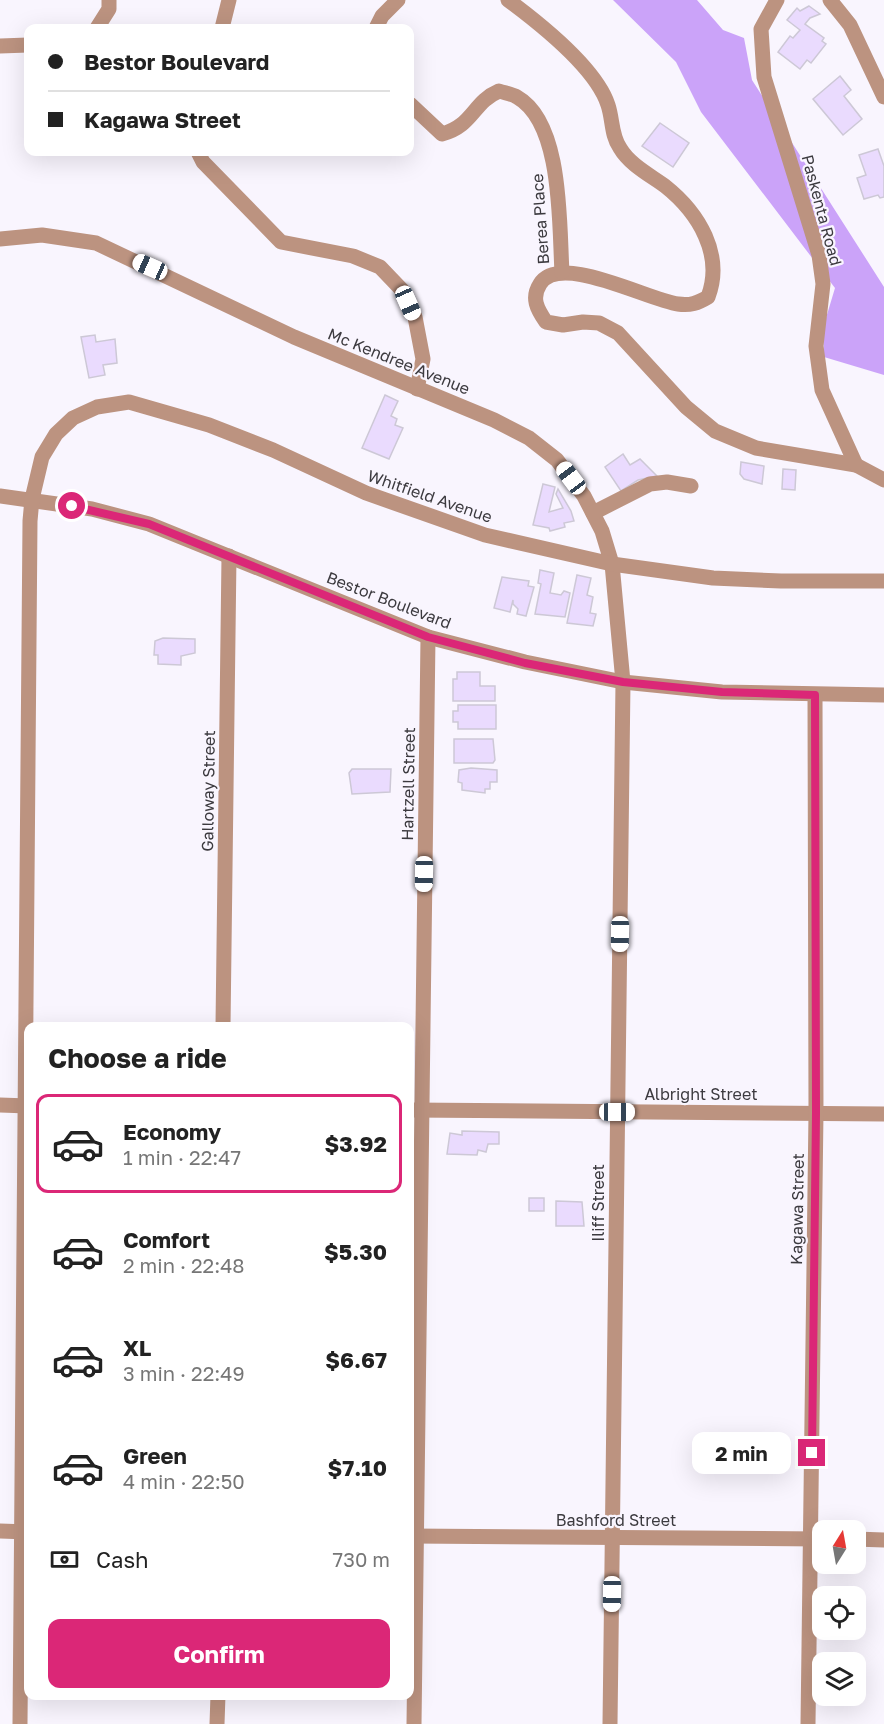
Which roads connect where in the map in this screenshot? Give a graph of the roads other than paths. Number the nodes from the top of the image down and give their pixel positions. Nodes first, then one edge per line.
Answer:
1 (109, 0) edge
2 (229, 0) edge
3 (398, 0) edge
4 (508, 0) edge
5 (777, 0) edge
6 (830, 0) edge
7 (100, 24) edge
8 (223, 24) edge
9 (378, 24) edge
10 (24, 45) edge
11 (0, 46) edge
12 (884, 97) edge
13 (414, 108) edge
14 (200, 156) edge
15 (0, 239) edge
16 (562, 272) junction
17 (417, 388) junction
18 (856, 465) junction
19 (884, 480) edge
20 (691, 486) dead end
21 (0, 496) edge
22 (32, 499) junction
23 (593, 513) junction
24 (229, 556) junction
25 (612, 564) junction
26 (884, 581) edge
27 (428, 637) junction
28 (623, 682) junction
29 (815, 695) junction
30 (884, 695) edge
31 (28, 1022) edge
32 (223, 1022) edge
33 (0, 1106) edge
34 (24, 1106) edge
35 (415, 1110) edge
36 (617, 1112) junction
37 (816, 1113) junction
38 (884, 1114) edge
39 (414, 1323) edge
40 (816, 1520) edge
41 (0, 1531) edge
42 (24, 1532) edge
43 (414, 1536) edge
44 (613, 1538) junction
45 (812, 1539) edge
46 (866, 1539) edge
47 (884, 1540) edge
48 (24, 1570) edge
49 (814, 1574) edge
50 (218, 1700) edge
51 (414, 1700) edge
52 (20, 1724) edge
53 (218, 1724) edge
54 (414, 1724) edge
55 (610, 1724) edge
56 (808, 1724) edge

1 - 7 street
2 - 8 street
3 - 9 street
4 - 16 street
5 - 18 street, Paskenta Road
6 - 12 street
10 - 11 street
13 - 16 street, Berea Place
14 - 17 street
15 - 17 street, Mc Kendree Avenue
16 - 18 street
17 - 23 street, Mc Kendree Avenue
18 - 19 street
20 - 23 street
21 - 22 street, Bestor Boulevard
22 - 24 street, Bestor Boulevard
22 - 25 street, Whitfield Avenue
22 - 31 street, Whitfield Avenue
23 - 25 street, Mc Kendree Avenue
24 - 27 street, Bestor Boulevard
24 - 32 street, Galloway Street
25 - 26 street, Whitfield Avenue
25 - 28 street, Mc Kendree Avenue
27 - 28 street, Bestor Boulevard
27 - 35 street, Hartzell Street
28 - 29 street, Bestor Boulevard
28 - 36 street, Iliff Street
29 - 30 street, Bestor Boulevard
29 - 37 street, Kagawa Street
33 - 34 street
35 - 36 street, Albright Street
35 - 39 street, Hartzell Street
36 - 37 street, Albright Street
36 - 44 street, Iliff Street
37 - 38 street, Albright Street
37 - 40 street, Kagawa Street
41 - 42 street
43 - 44 street, Bashford Street
44 - 45 street, Bashford Street
44 - 55 street, Iliff Street
46 - 47 street
48 - 52 street, Whitfield Avenue
49 - 56 street, Kagawa Street
50 - 53 street
51 - 54 street, Hartzell Street

